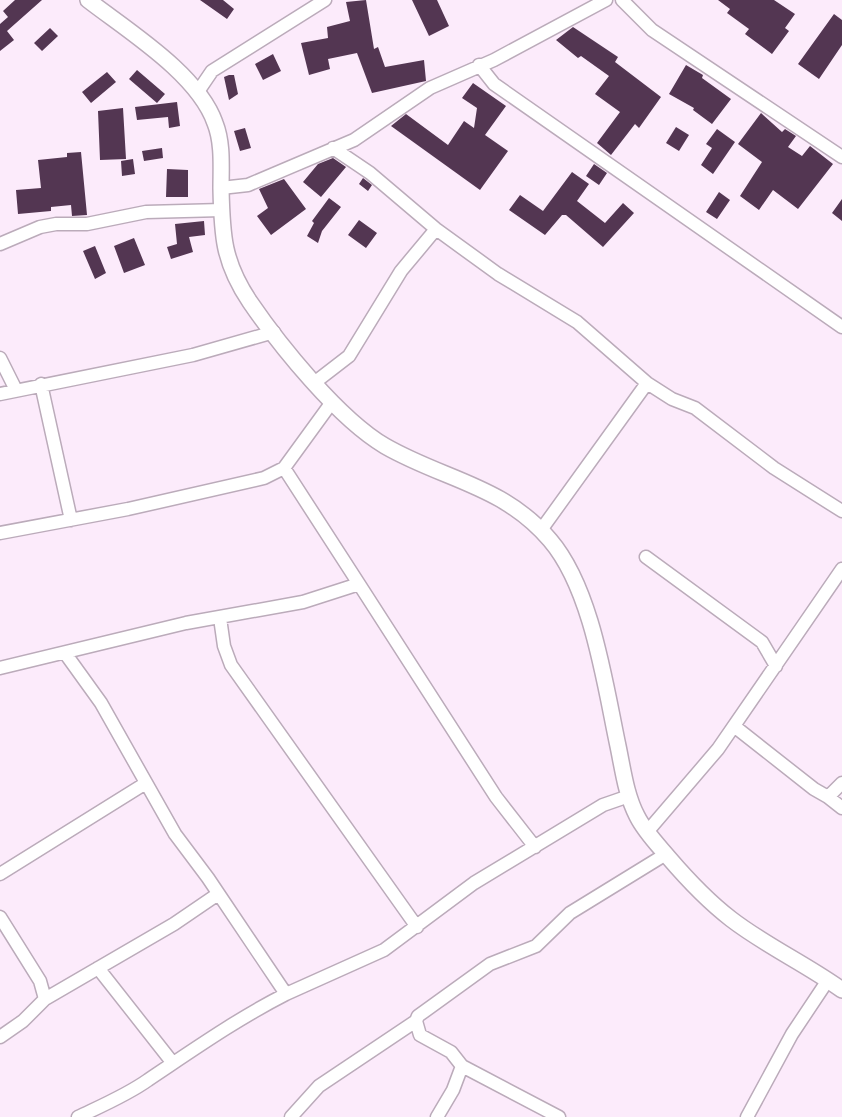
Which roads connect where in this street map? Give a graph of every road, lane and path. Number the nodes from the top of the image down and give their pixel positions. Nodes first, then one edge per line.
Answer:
1 (88, 0) edge
2 (325, 0) edge
3 (606, 0) edge
4 (622, 0) edge
5 (479, 65) junction
6 (197, 93) junction
7 (333, 148) junction
8 (842, 157) edge
9 (221, 188) junction
10 (222, 210) junction
11 (436, 229) junction
12 (0, 244) edge
13 (842, 327) edge
14 (274, 332) junction
15 (0, 358) edge
16 (314, 383) junction
17 (647, 383) junction
18 (41, 384) junction
19 (16, 390) junction
20 (0, 394) edge
21 (332, 402) junction
22 (284, 468) junction
23 (842, 511) edge
24 (71, 520) junction
25 (541, 530) junction
26 (0, 533) edge
27 (646, 557) dead end
28 (842, 569) edge
29 (359, 584) junction
30 (220, 618) junction
31 (65, 653) junction
32 (776, 666) junction
33 (0, 668) edge
34 (734, 726) junction
35 (146, 783) junction
36 (842, 783) edge
37 (629, 796) junction
38 (828, 797) junction
39 (842, 808) edge
40 (647, 832) junction
41 (535, 847) junction
42 (666, 854) junction
43 (0, 874) edge
44 (218, 894) junction
45 (0, 918) edge
46 (417, 927) junction
47 (98, 968) junction
48 (828, 980) junction
49 (842, 990) edge
50 (286, 994) junction
51 (45, 999) junction
52 (416, 1021) junction
53 (0, 1037) edge
54 (172, 1062) junction
55 (462, 1066) junction
56 (97, 1113) edge
57 (752, 1115) edge
58 (78, 1117) edge
59 (291, 1117) edge
60 (437, 1117) edge
61 (559, 1117) edge

1 - 6 street
2 - 6 street
3 - 5 street
4 - 8 street
5 - 7 street
5 - 13 street
6 - 9 street
7 - 9 street
7 - 11 street
9 - 10 street
10 - 12 street
10 - 14 street
11 - 16 street
11 - 17 street
14 - 16 street
14 - 18 street
15 - 19 street
16 - 21 street
17 - 23 street
17 - 25 street
18 - 19 street
18 - 24 street
19 - 20 street
21 - 22 street
21 - 25 street
22 - 24 street
22 - 29 street
24 - 26 street
25 - 37 street
27 - 32 street
28 - 32 street
29 - 30 street
29 - 41 street
30 - 31 street
30 - 46 street
31 - 33 street
31 - 35 street
32 - 34 street
34 - 38 street
34 - 40 street
35 - 43 street
35 - 44 street
36 - 38 street
37 - 40 street
37 - 41 street
38 - 39 street
40 - 42 street
41 - 46 street
42 - 48 street
42 - 52 street
44 - 47 street
44 - 50 street
45 - 51 street
46 - 50 street
47 - 51 street
47 - 54 street
48 - 49 street
48 - 57 street
50 - 54 street
51 - 53 street
52 - 55 street
52 - 59 street
54 - 56 street
55 - 60 street
55 - 61 street
56 - 58 street

